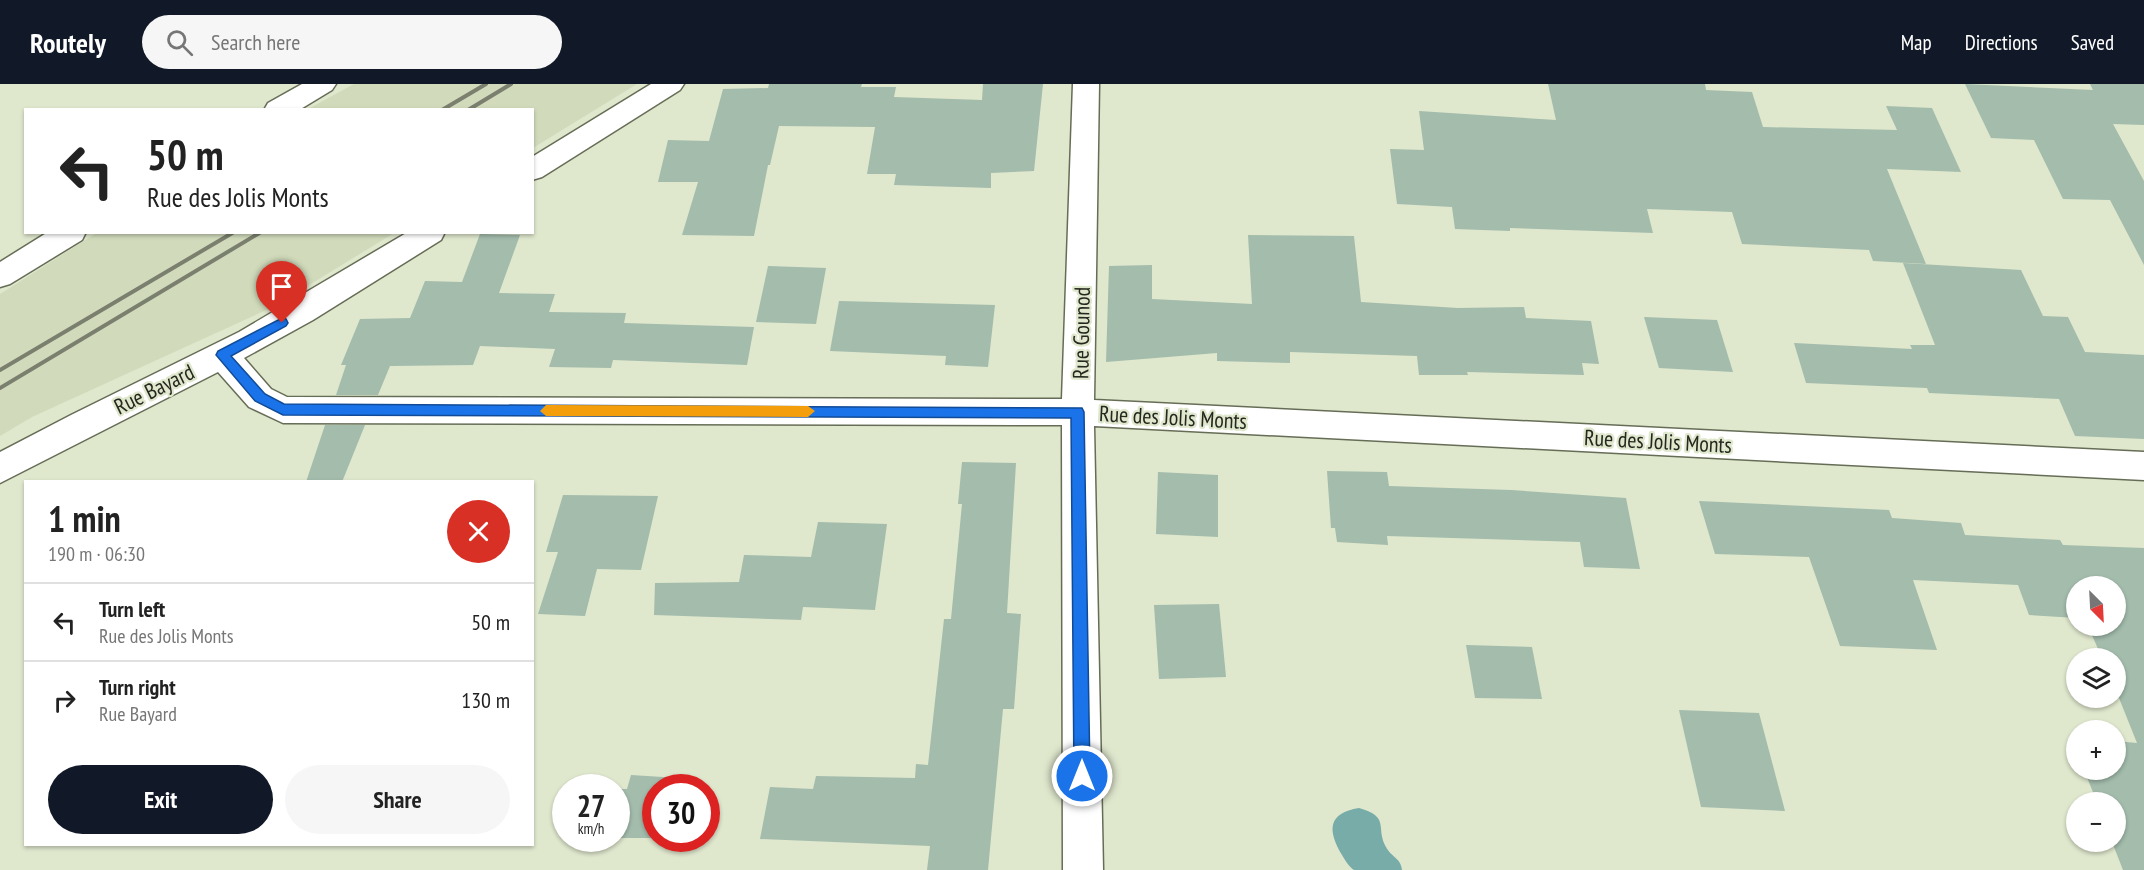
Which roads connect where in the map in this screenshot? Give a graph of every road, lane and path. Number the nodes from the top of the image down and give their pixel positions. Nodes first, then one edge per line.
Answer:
1 (323, 84) edge
2 (671, 84) edge
3 (1086, 84) edge
4 (281, 108) edge
5 (534, 169) edge
6 (69, 234) edge
7 (428, 234) edge
8 (0, 276) edge
9 (222, 355) junction
10 (1078, 412) junction
11 (2144, 466) edge
12 (0, 470) edge
13 (1083, 870) edge

1 - 4 street
2 - 5 street
3 - 10 street, Rue Gounod
6 - 8 street
7 - 9 street, Rue Bayard
9 - 10 street, Rue des Jolis Monts
9 - 12 street, Rue Bayard
10 - 11 street, Rue des Jolis Monts
10 - 13 street, Rue Gounod

